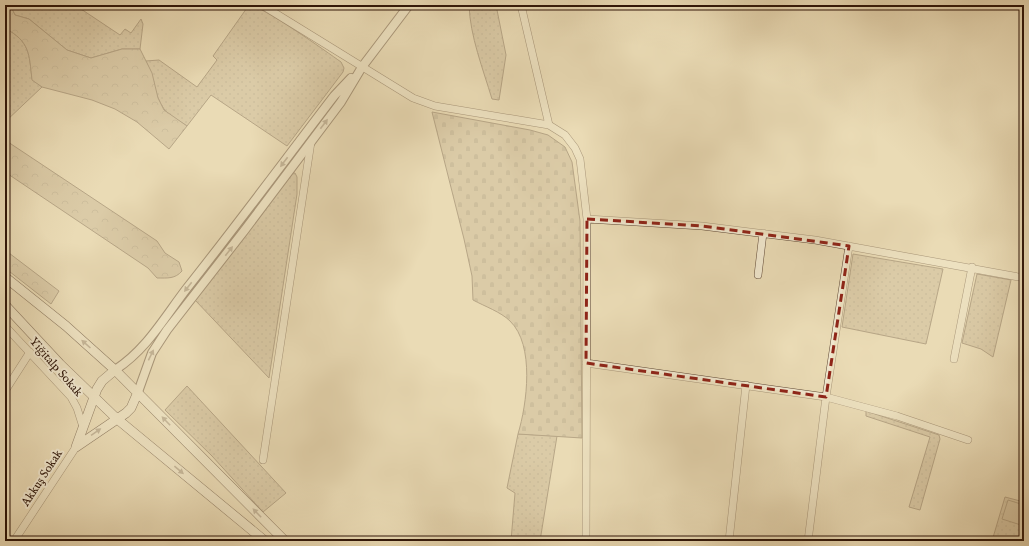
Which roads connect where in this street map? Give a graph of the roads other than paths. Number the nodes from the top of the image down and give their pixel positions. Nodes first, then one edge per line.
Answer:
1 (262, 5) edge
2 (409, 5) edge
3 (521, 5) edge
4 (362, 67) junction
5 (548, 125) junction
6 (311, 142) junction
7 (587, 219) junction
8 (763, 233) junction
9 (850, 246) junction
10 (972, 267) junction
11 (758, 275) dead end
12 (5, 277) edge
13 (1024, 278) edge
14 (5, 305) edge
15 (5, 326) edge
16 (30, 352) junction
17 (954, 359) dead end
18 (586, 363) junction
19 (115, 370) junction
20 (746, 385) junction
21 (5, 391) edge
22 (138, 392) junction
23 (95, 397) junction
24 (826, 397) junction
25 (116, 418) junction
26 (83, 427) junction
27 (968, 440) dead end
28 (76, 447) junction
29 (263, 460) dead end
30 (14, 541) edge
31 (265, 541) edge
32 (285, 541) edge
33 (586, 541) edge
34 (729, 541) edge
35 (808, 541) edge

1 - 4 street
2 - 4 street
3 - 5 street
4 - 5 street
6 -> 4 street
4 -> 19 street
5 - 7 street
22 -> 6 street
6 - 29 street
7 - 8 street
7 - 18 street
8 - 9 street
8 - 11 street
9 - 10 street
9 - 24 street
10 - 13 street
10 - 17 street
19 -> 12 main road
14 - 23 main road
15 - 16 street, Yiğitalp Sokak
16 - 21 street
16 - 26 street, Yiğitalp Sokak
18 - 20 street
18 - 33 street
19 - 22 main road
19 - 23 main road
20 - 24 street
20 - 34 street
22 - 25 main road
32 -> 22 main road
23 - 25 main road
23 - 26 main road
24 - 27 street
24 - 35 street
28 -> 25 main road
25 -> 31 main road
26 - 28 main road
28 - 30 street, Akkuş Sokak

